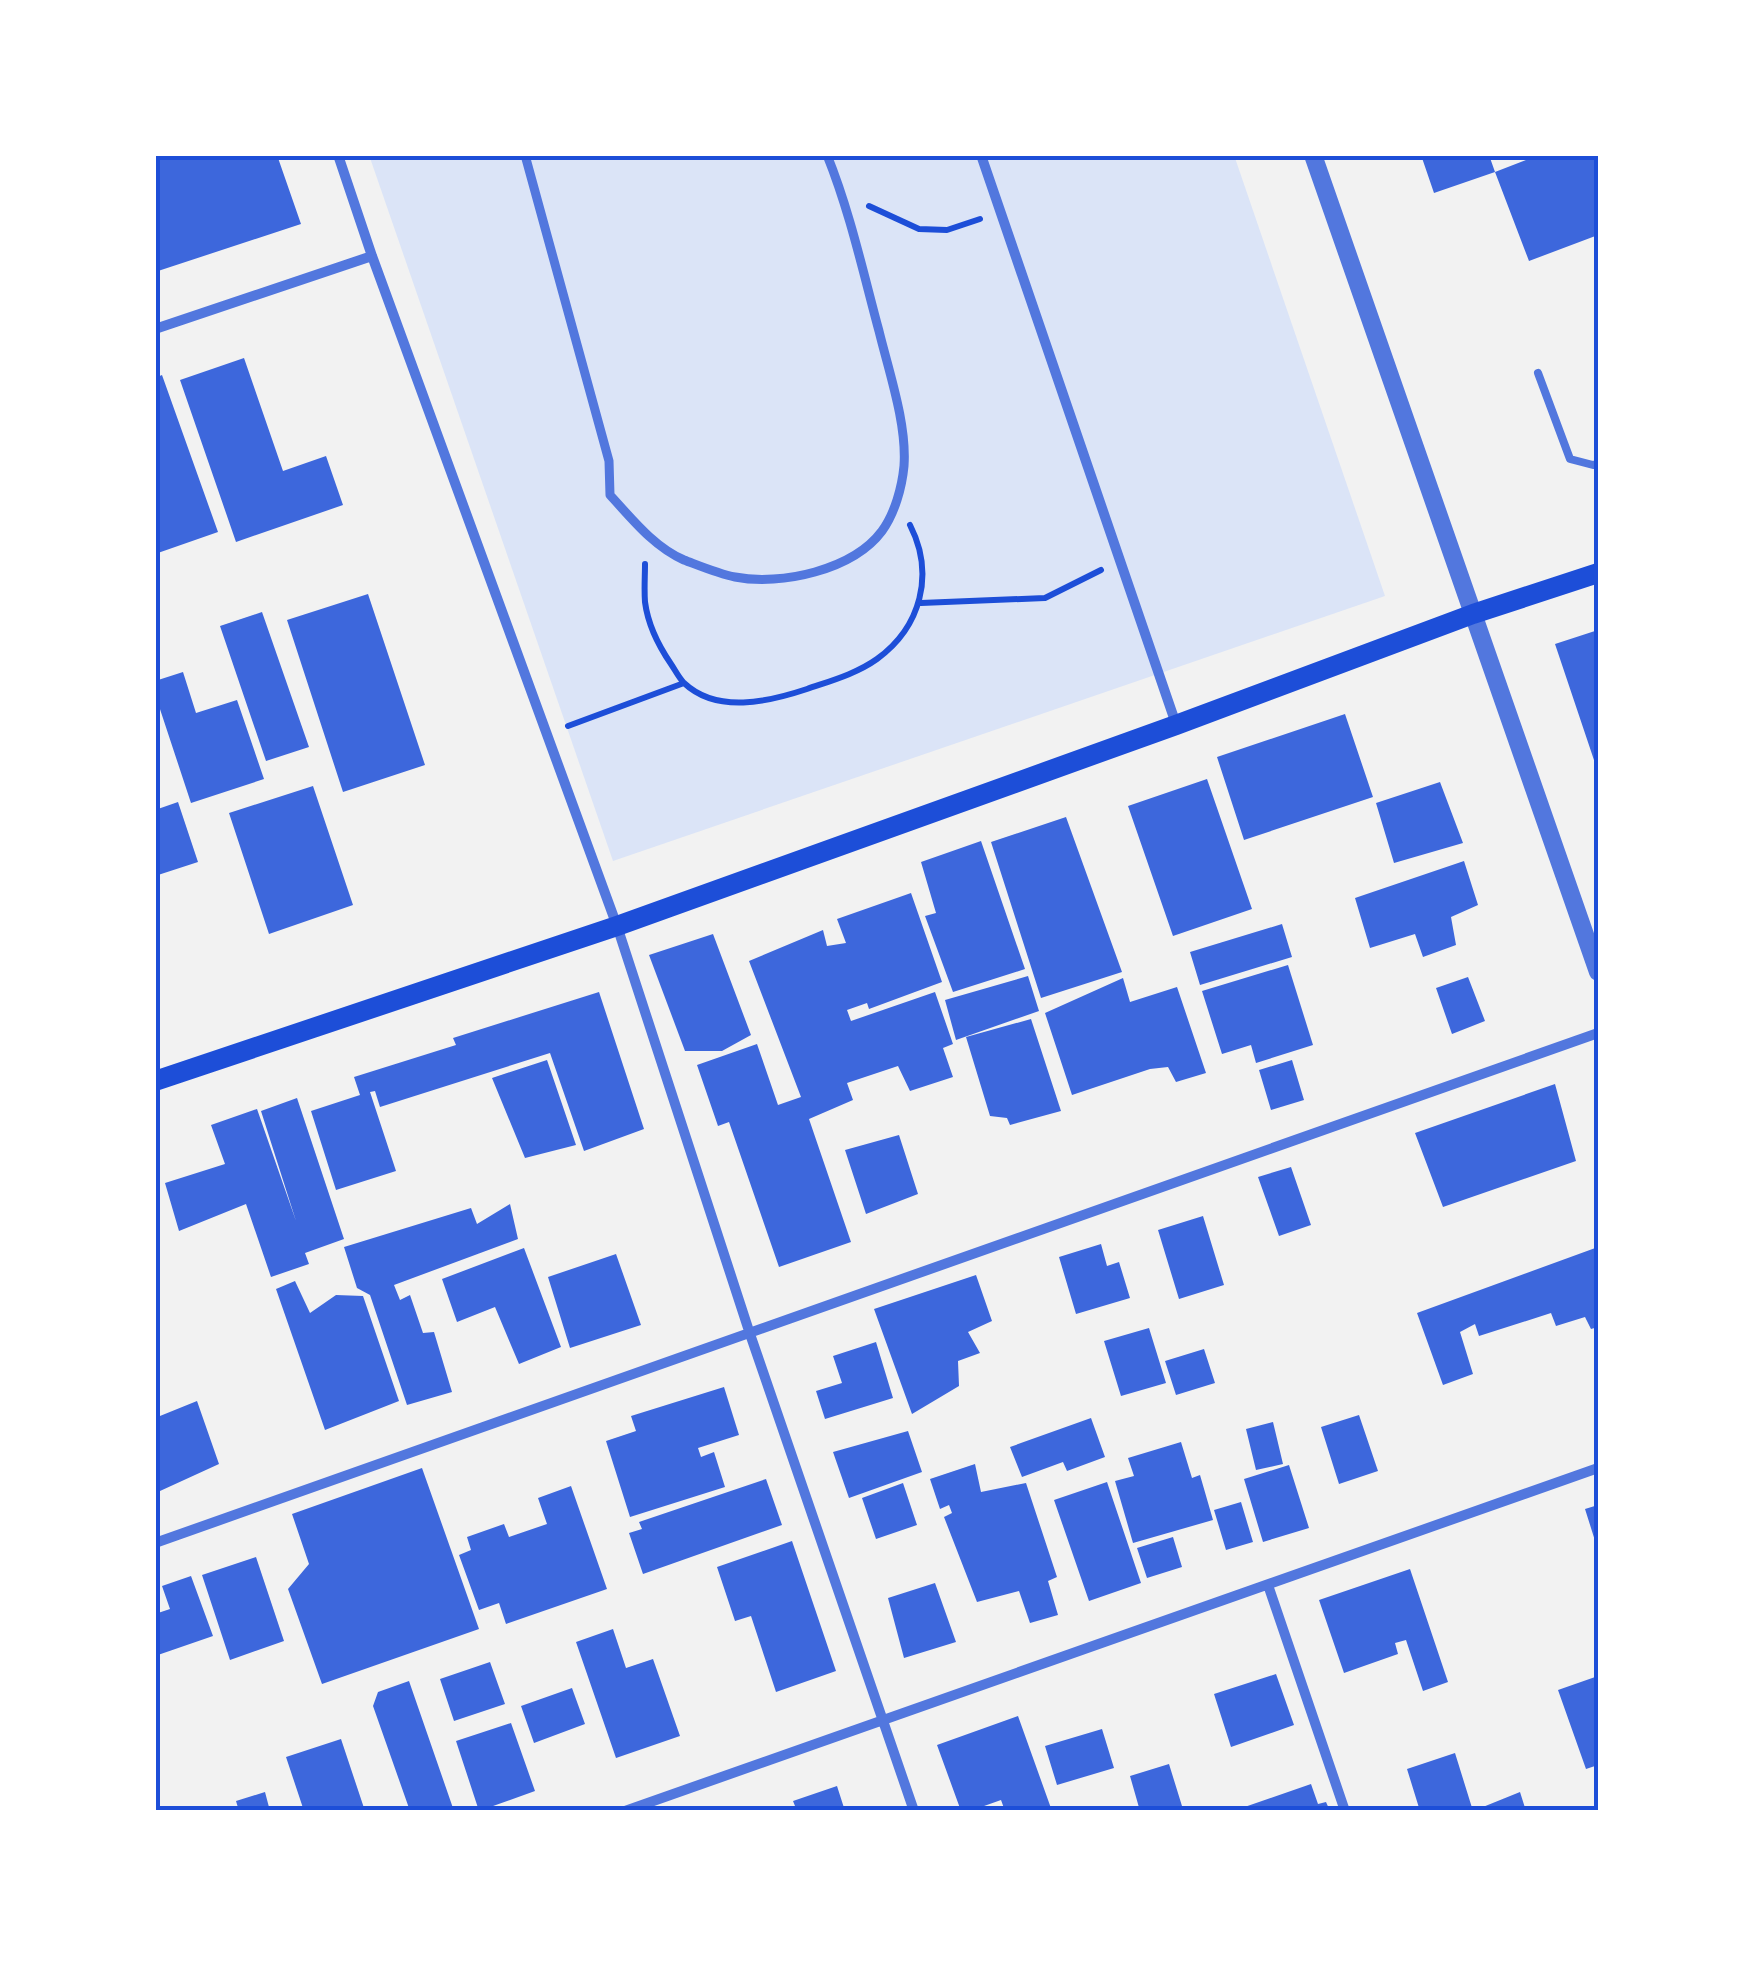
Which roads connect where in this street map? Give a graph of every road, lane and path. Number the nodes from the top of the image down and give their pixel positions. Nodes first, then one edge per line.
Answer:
1 (338, 155) edge
2 (525, 155) edge
3 (612, 155) edge
4 (625, 155) edge
5 (827, 155) edge
6 (981, 155) edge
7 (1313, 155) edge
8 (844, 195) junction
9 (1000, 212) junction
10 (372, 256) junction
11 (155, 329) edge
12 (1538, 373) dead end
13 (1598, 464) edge
14 (898, 500) junction
15 (644, 532) junction
16 (1120, 560) junction
17 (1598, 573) edge
18 (921, 602) junction
19 (1473, 614) junction
20 (684, 683) junction
21 (1176, 725) junction
22 (546, 733) junction
23 (617, 926) junction
24 (1598, 972) edge
25 (1598, 1033) edge
26 (155, 1082) edge
27 (750, 1334) junction
28 (1598, 1468) edge
29 (155, 1543) edge
30 (1268, 1585) junction
31 (882, 1720) junction
32 (624, 1811) edge
33 (914, 1811) edge
34 (1345, 1811) edge

1 - 10 street
2 - 15 street
3 - 4 path
5 - 8 street
6 - 9 street
7 - 19 street
8 - 9 path
8 - 14 street
9 - 16 street
10 - 11 street
10 - 22 street
12 - 13 lane
14 - 15 street
14 - 18 path
15 - 20 path
16 - 18 path
16 - 21 street
17 - 19 main road
18 - 20 path
19 - 21 main road
19 - 24 street
20 - 22 path
21 - 23 main road
22 - 23 street
23 - 26 main road
23 - 27 street
25 - 27 street
27 - 29 street
27 - 31 street
28 - 30 street
30 - 31 street
30 - 34 street
31 - 32 street
31 - 33 street

